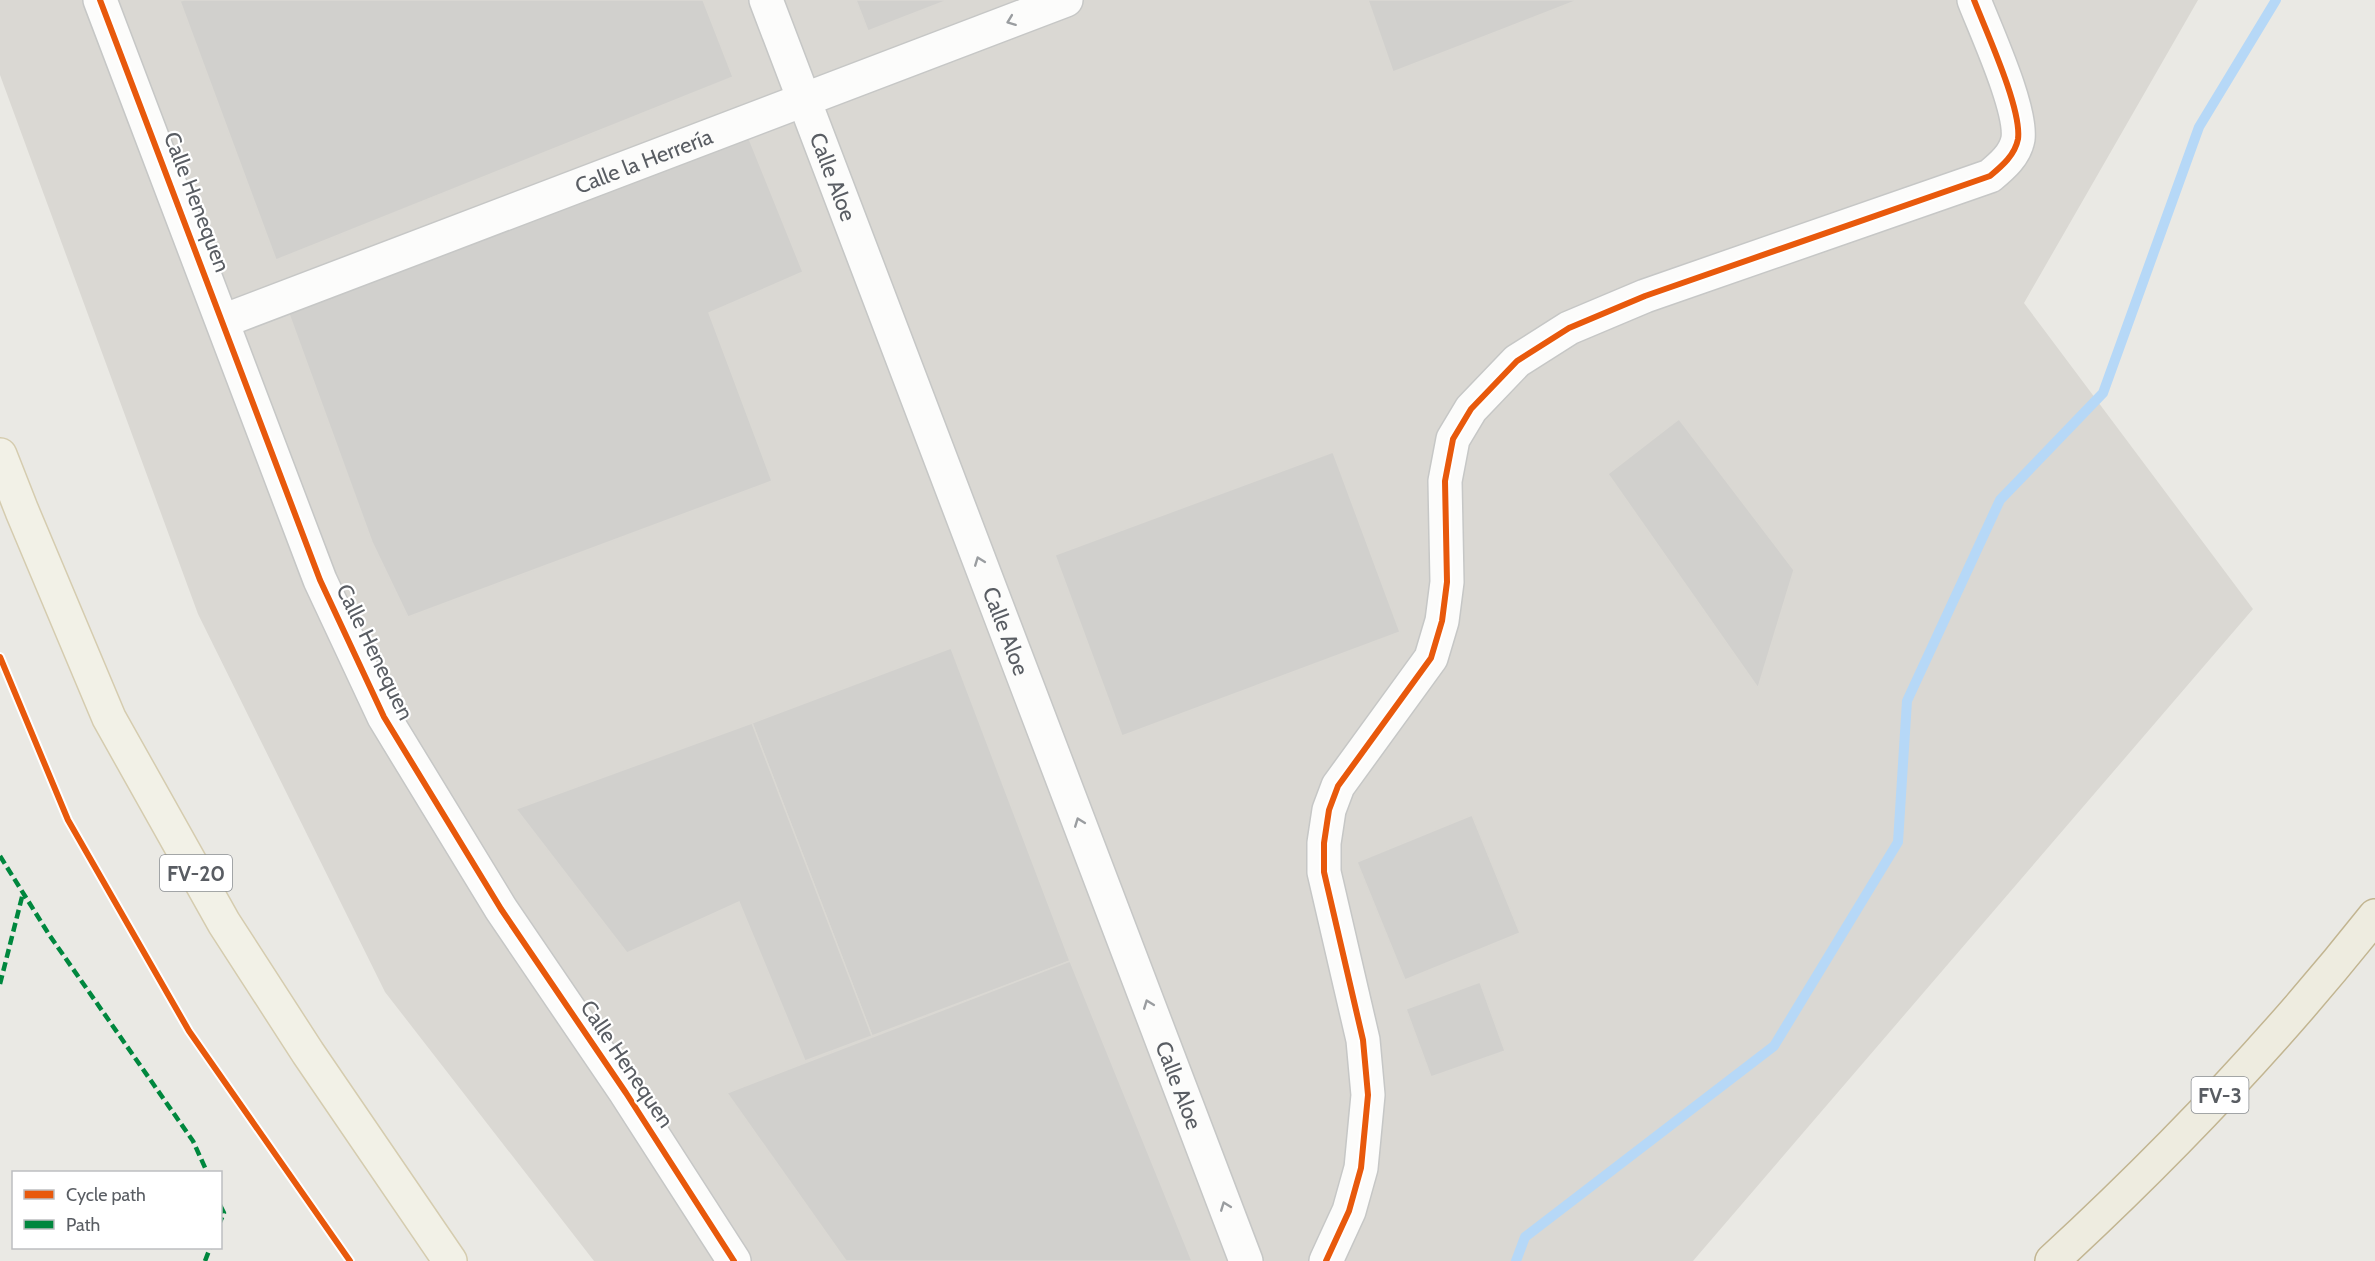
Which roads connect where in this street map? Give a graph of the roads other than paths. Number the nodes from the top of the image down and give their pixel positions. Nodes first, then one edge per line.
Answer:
1 (100, 0) edge
2 (766, 0) edge
3 (1066, 0) edge
4 (1974, 0) edge
5 (804, 99) junction
6 (223, 321) junction
7 (0, 455) edge
8 (2375, 916) edge
9 (450, 1261) edge
10 (734, 1261) edge
11 (1246, 1261) edge
12 (1326, 1261) edge
13 (2052, 1261) edge

1 - 6 street, Calle Henequen
2 - 5 street, Calle Aloe
3 -> 5 street, Calle la Herrería
4 - 12 street
5 - 6 street, Calle la Herrería
11 -> 5 street, Calle Aloe
6 - 10 street, Calle Henequen
7 - 9 main road, FV-20
8 - 13 highway, FV-3

